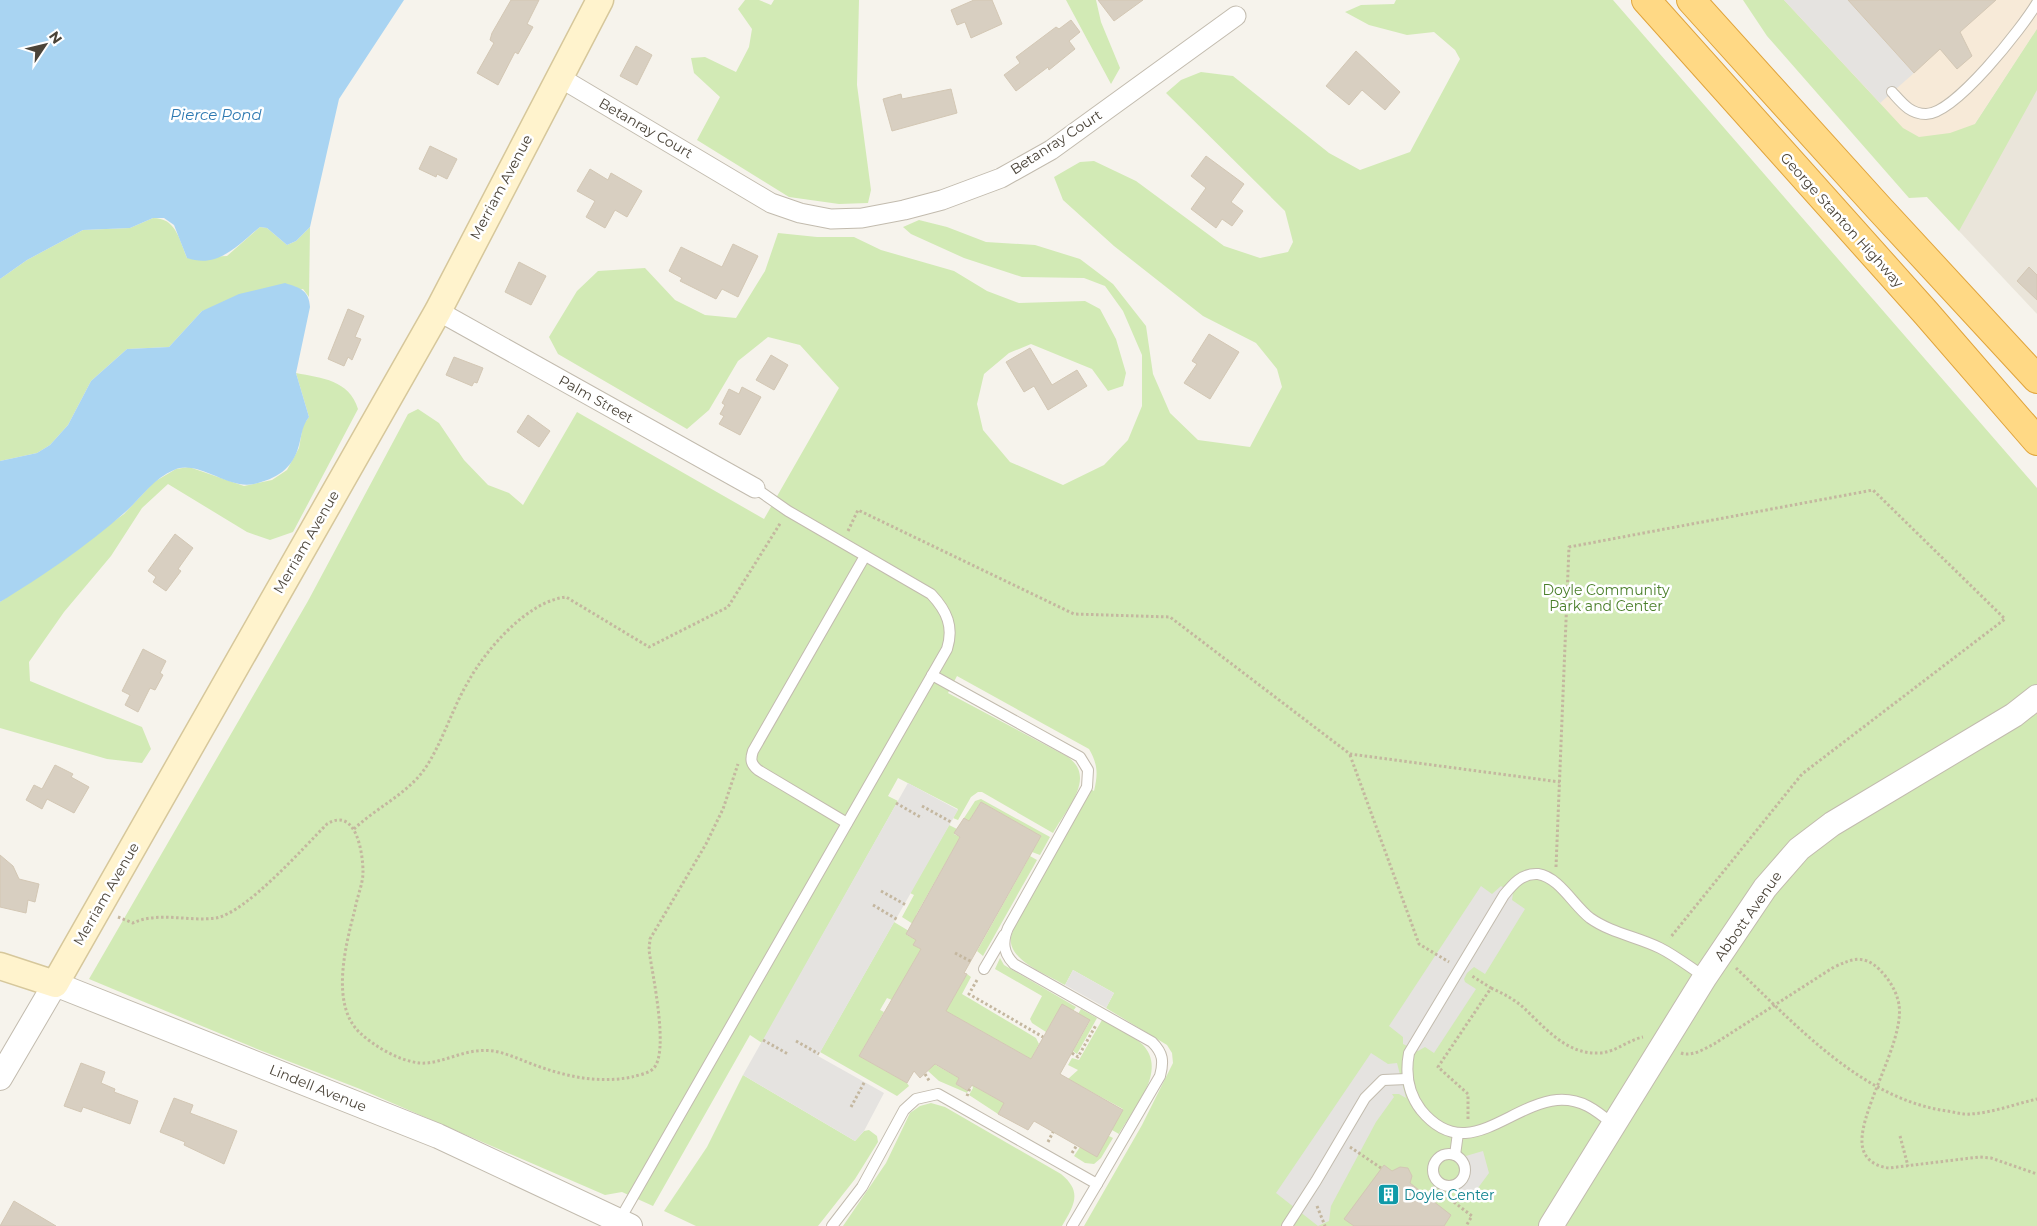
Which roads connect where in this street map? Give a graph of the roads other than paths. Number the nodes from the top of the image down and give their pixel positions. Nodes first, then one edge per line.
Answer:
1 (600, 0) edge
2 (1646, 0) edge
3 (1691, 0) edge
4 (2037, 3) edge
5 (1236, 16) dead end
6 (559, 77) junction
7 (1892, 92) dead end
8 (438, 311) junction
9 (2037, 379) edge
10 (2037, 440) edge
11 (754, 488) joint
12 (865, 556) junction
13 (932, 676) junction
14 (2037, 696) edge
15 (847, 823) junction
16 (1008, 928) junction
17 (0, 966) edge
18 (984, 969) road end
19 (1705, 977) junction
20 (55, 984) junction
21 (0, 1078) edge
22 (1407, 1079) junction
23 (1614, 1125) junction
24 (1458, 1133) junction
25 (1455, 1155) dead end
26 (1096, 1184) junction
27 (622, 1224) edge
28 (832, 1226) edge
29 (1072, 1226) edge
30 (1287, 1226) edge
31 (1551, 1226) edge

1 - 6 main road, Merriam Avenue
2 - 10 highway, George Stanton Highway
3 - 9 highway
4 - 7 lane
5 - 6 street, Betanray Court
6 - 8 main road, Merriam Avenue
8 - 11 street, Palm Street
8 - 20 main road, Merriam Avenue
11 - 12 lane
12 - 13 lane
12 - 15 lane
13 - 15 lane
13 - 16 lane
14 - 19 street, Abbott Avenue
15 - 27 lane
16 - 18 lane
16 - 26 lane
17 - 20 main road, Lindell Avenue
19 - 22 lane
19 - 23 street, Abbott Avenue
20 - 21 street, Merriam Avenue
20 - 27 street, Lindell Avenue
22 - 24 lane
22 - 30 lane
23 - 24 lane
23 - 31 street, Abbott Avenue
24 - 25 lane
26 - 28 lane
26 - 29 lane

